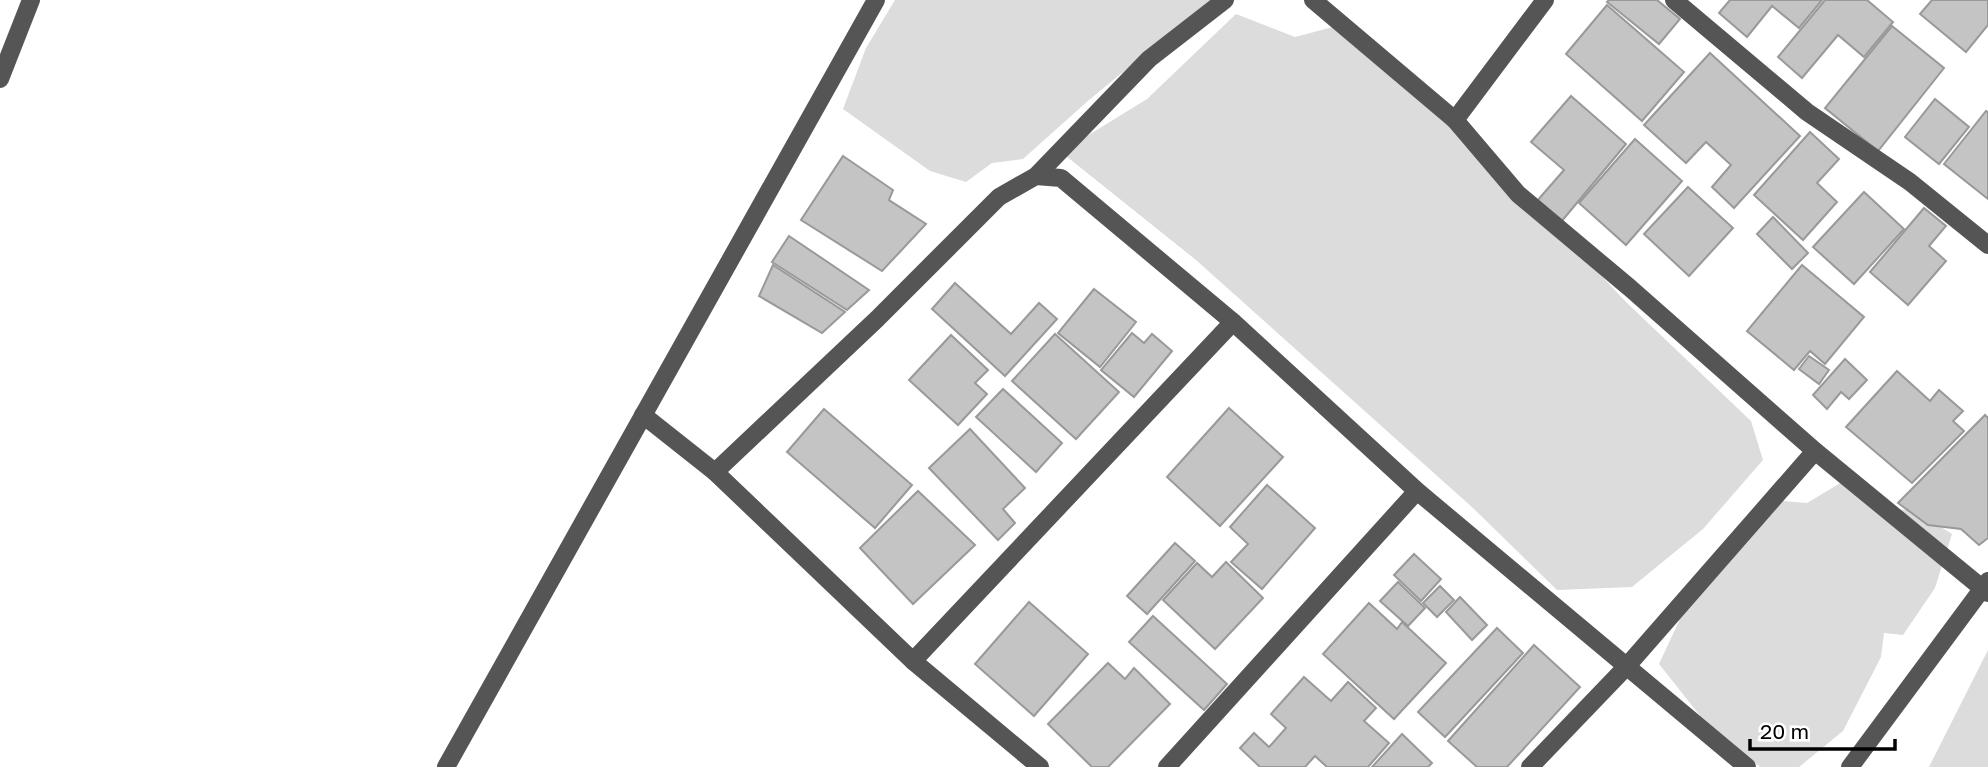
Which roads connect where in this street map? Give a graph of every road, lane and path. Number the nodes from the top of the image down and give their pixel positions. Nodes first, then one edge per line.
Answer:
1 (31, 0) edge
2 (876, 0) edge
3 (1225, 0) edge
4 (1313, 0) edge
5 (1545, 0) edge
6 (1674, 0) edge
7 (0, 79) edge
8 (1455, 120) junction
9 (1035, 176) junction
10 (1988, 244) edge
11 (1233, 322) junction
12 (643, 415) junction
13 (1815, 451) junction
14 (715, 472) junction
15 (1418, 491) junction
16 (1986, 588) edge
17 (913, 661) junction
18 (1627, 666) junction
19 (446, 767) edge
20 (1040, 767) edge
21 (1167, 767) edge
22 (1530, 767) edge
23 (1747, 767) edge
24 (1850, 767) edge

1 - 7 street
2 - 12 street
3 - 9 street
4 - 8 street
5 - 8 street
6 - 10 street
8 - 13 street
9 - 11 street
9 - 14 street
11 - 15 street
11 - 17 street
12 - 14 street
12 - 19 street
13 - 16 street
13 - 18 street
14 - 17 street
15 - 18 street
15 - 21 street
16 - 24 street
17 - 20 street
18 - 22 street
18 - 23 street

